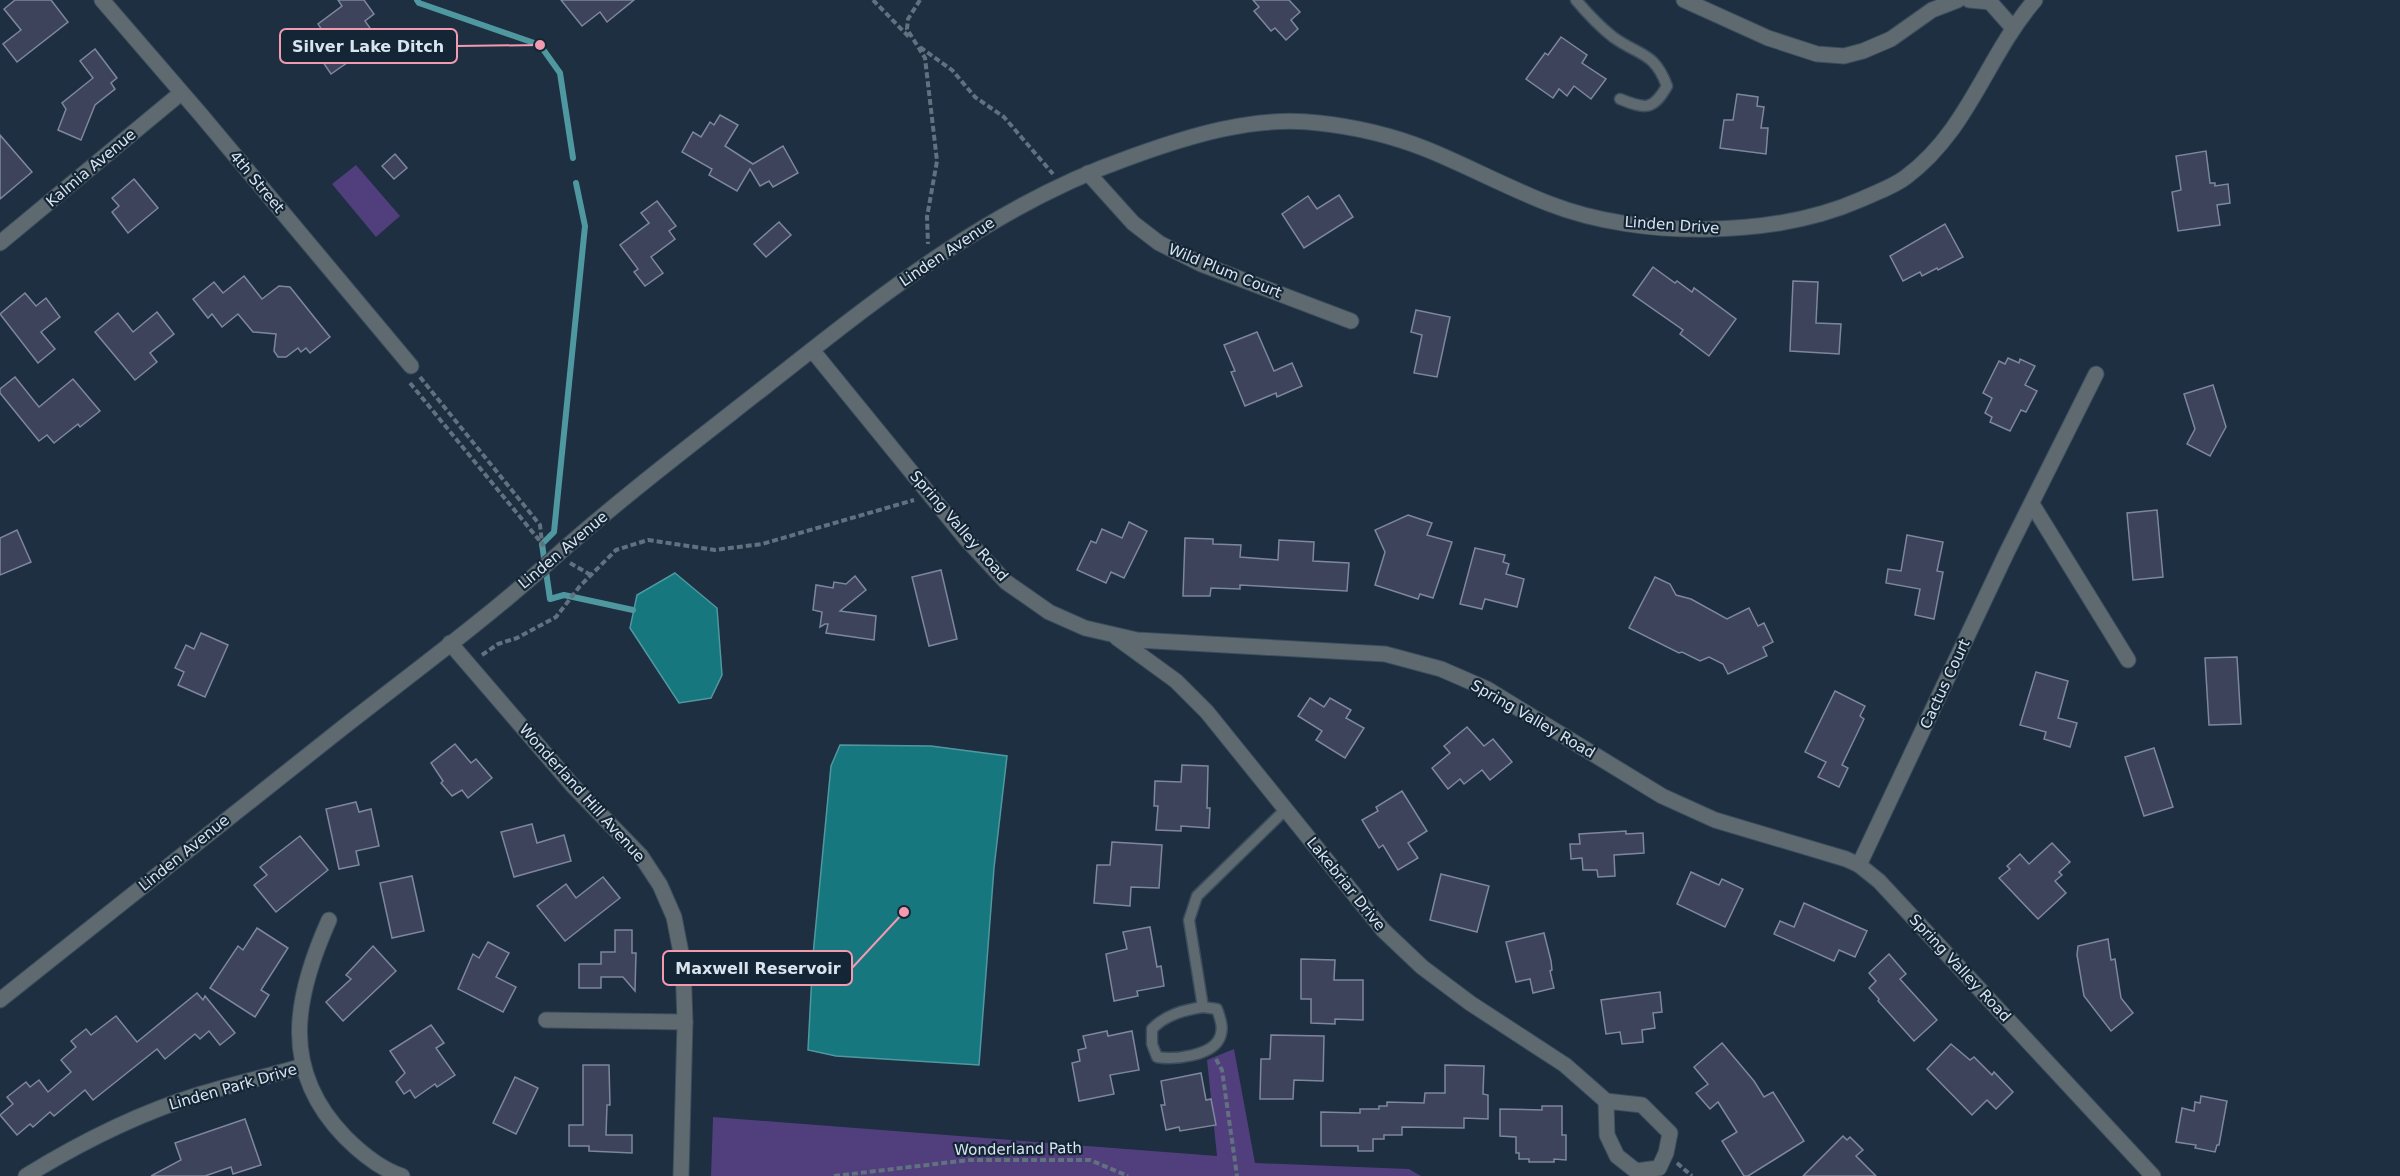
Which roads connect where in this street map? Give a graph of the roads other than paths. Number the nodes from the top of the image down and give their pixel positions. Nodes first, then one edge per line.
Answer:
1 (102, 0) edge
2 (1576, 0) edge
3 (1684, 0) edge
4 (1958, 0) edge
5 (1969, 0) edge
6 (2035, 0) edge
7 (2013, 28) junction
8 (181, 93) junction
9 (1620, 99) dead end
10 (1157, 148) joint
11 (1088, 173) junction
12 (0, 243) edge
13 (1351, 321) dead end
14 (812, 350) junction
15 (411, 366) road end
16 (2096, 374) dead end
17 (2032, 504) junction
18 (1114, 636) junction
19 (450, 643) junction
20 (2128, 660) dead end
21 (1286, 809) junction
22 (1859, 865) junction
23 (329, 920) dead end
24 (0, 1000) edge
25 (1203, 1006) junction
26 (546, 1020) dead end
27 (685, 1022) junction
28 (303, 1066) junction
29 (1606, 1101) junction
30 (26, 1176) edge
31 (402, 1176) edge
32 (681, 1176) edge
33 (2152, 1176) edge

1 - 8 street, 4th Street
2 - 9 lane
3 - 4 street
5 - 7 street
6 - 7 street, Linden Drive
7 - 10 street, Linden Drive
8 - 12 street, Kalmia Avenue
8 - 15 street, 4th Street
10 - 11 street, Linden Avenue
11 - 13 street, Wild Plum Court
11 - 14 street, Linden Avenue
14 - 18 street, Spring Valley Road
14 - 19 street, Linden Avenue
16 - 17 street, Cactus Court
17 - 20 street
17 - 22 street, Cactus Court
18 - 21 street, Lakebriar Drive
18 - 22 street, Spring Valley Road
19 - 24 street, Linden Avenue
19 - 27 street, Wonderland Hill Avenue
21 - 25 lane
21 - 29 street, Lakebriar Drive
22 - 33 street, Spring Valley Road
23 - 28 street
25 - 25 lane
26 - 27 street
27 - 32 street, Wonderland Hill Avenue
28 - 30 street, Linden Park Drive
28 - 31 street, Linden Park Drive
29 - 29 street

